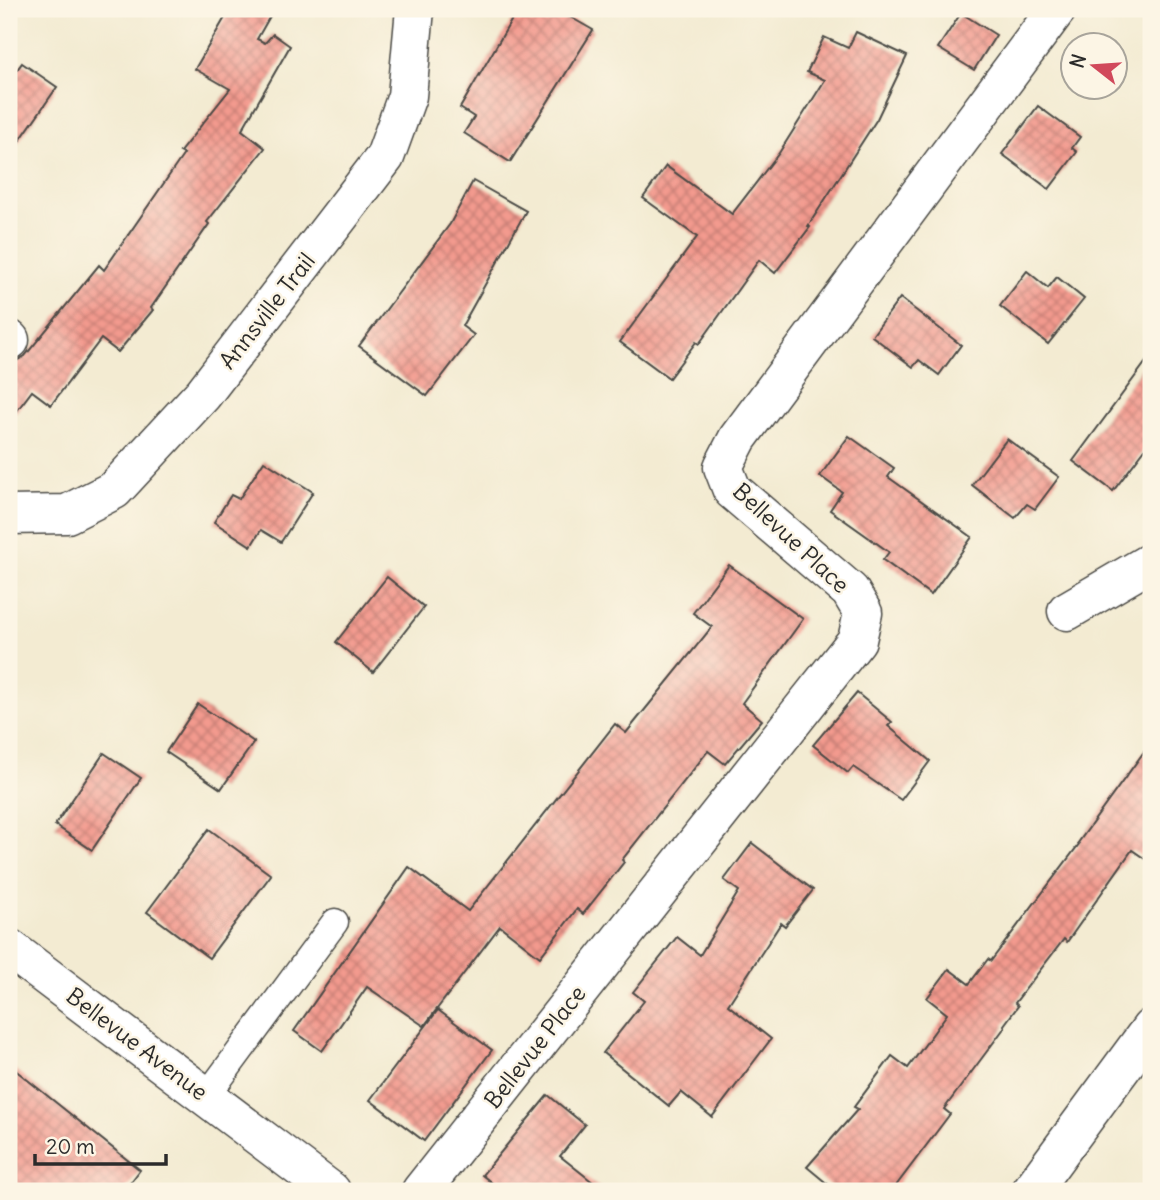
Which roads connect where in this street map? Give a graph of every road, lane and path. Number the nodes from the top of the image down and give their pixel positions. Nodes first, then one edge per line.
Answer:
1 (415, 9) edge
2 (1057, 9) edge
3 (9, 516) edge
4 (1151, 562) edge
5 (1067, 611) dead end
6 (335, 922) dead end
7 (14, 963) edge
8 (1145, 1050) edge
9 (206, 1097) junction
10 (331, 1191) edge
11 (421, 1191) edge
12 (1031, 1191) edge

1 - 3 street, Annsville Trail
2 - 11 street, Bellevue Place
4 - 5 street
6 - 9 lane
7 - 9 street, Bellevue Avenue
8 - 12 street
9 - 10 street, Bellevue Avenue

